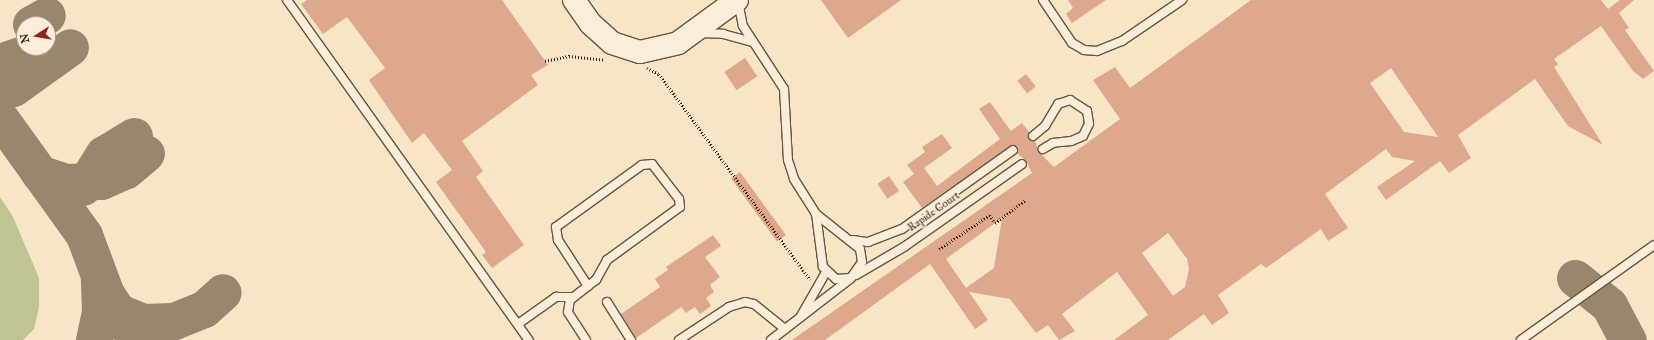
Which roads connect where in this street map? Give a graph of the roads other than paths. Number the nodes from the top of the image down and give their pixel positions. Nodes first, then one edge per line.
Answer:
1 (286, 0) edge
2 (574, 0) edge
3 (737, 0) edge
4 (1043, 0) edge
5 (1182, 0) edge
6 (692, 33) junction
7 (753, 42) junction
8 (1033, 136) dead end
9 (1043, 149) dead end
10 (1013, 150) dead end
11 (1022, 164) dead end
12 (816, 214) junction
13 (850, 240) junction
14 (1654, 245) edge
15 (826, 272) junction
16 (853, 276) junction
17 (588, 286) junction
18 (571, 297) junction
19 (607, 302) dead end
20 (799, 318) junction
21 (518, 324) junction
22 (785, 329) junction
23 (529, 340) edge
24 (586, 340) edge
25 (631, 340) edge
26 (679, 340) edge
27 (771, 340) edge
28 (1520, 340) edge

1 - 21 lane
2 - 6 street
3 - 6 street
3 - 7 lane
4 - 5 lane
6 - 7 lane
7 - 12 lane
8 - 9 lane
10 - 13 lane, Rapide Court
11 - 16 lane, Rapide Court
12 - 13 lane
12 - 15 lane
13 - 16 lane
14 - 28 lane
15 - 16 lane
15 - 20 lane, Rapide Court
16 - 20 lane, Rapide Court
17 - 17 lane
17 - 18 lane
18 - 21 lane
18 - 24 lane
19 - 25 lane
20 - 22 lane, Rapide Court
21 - 23 lane
22 - 26 lane
22 - 27 lane, Rapide Court

